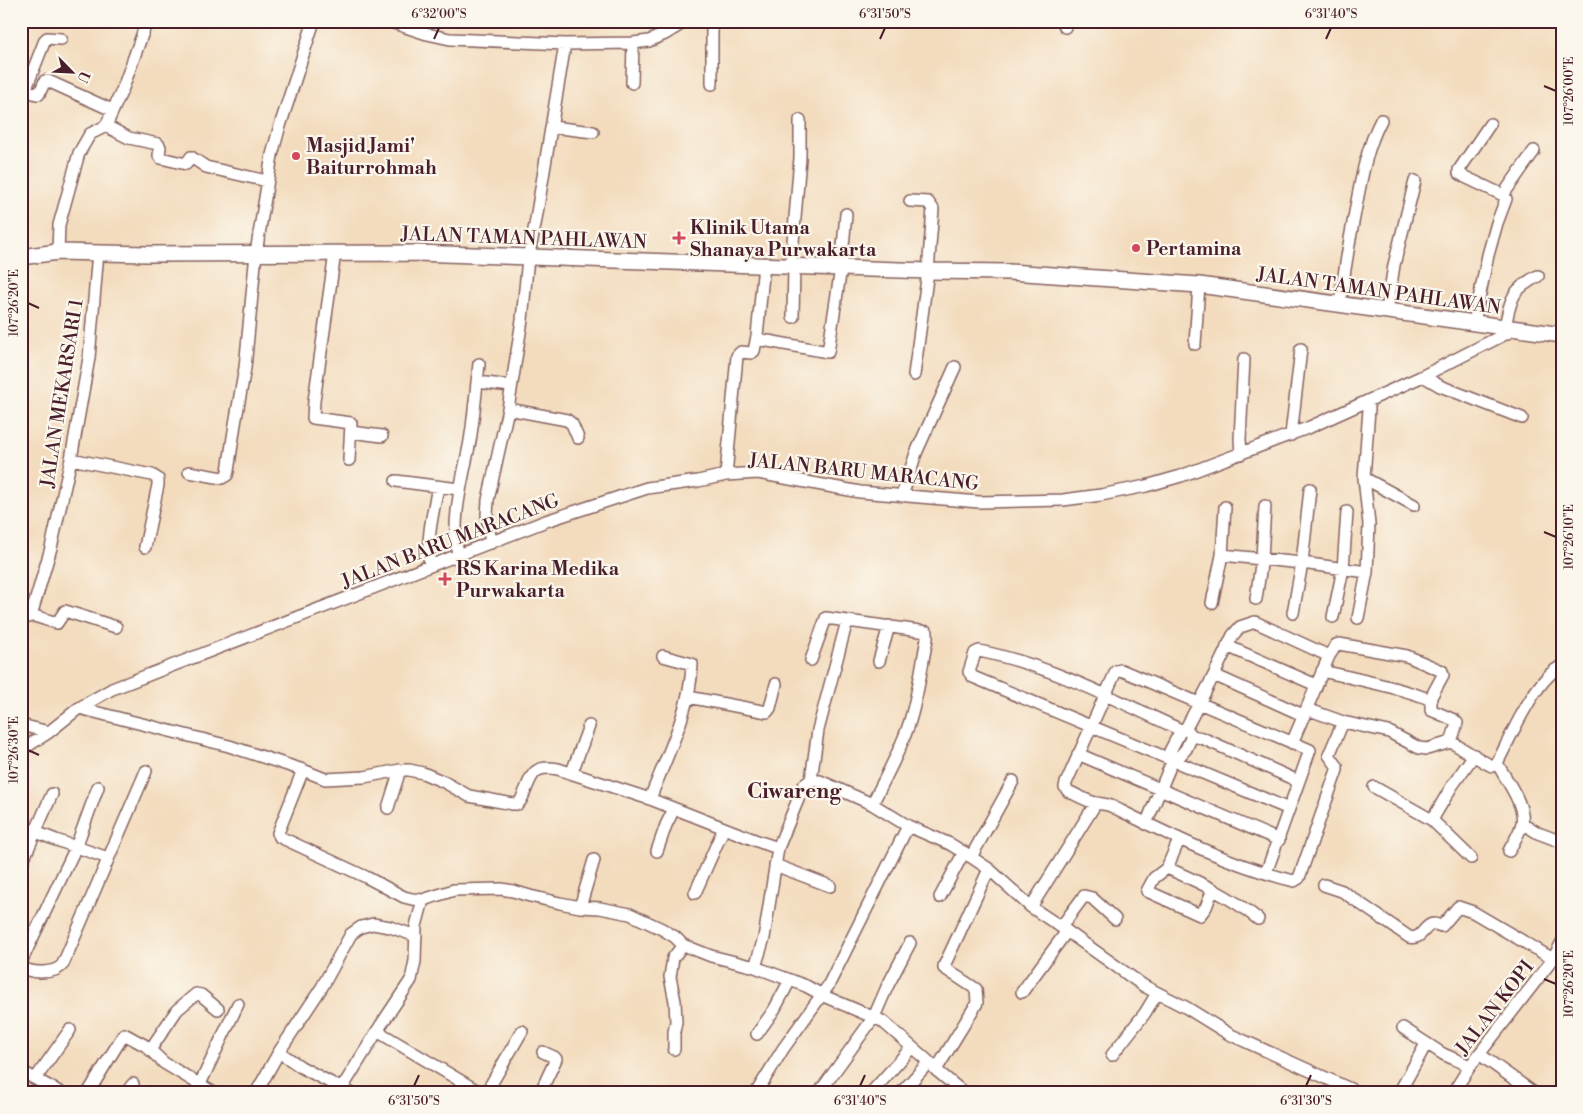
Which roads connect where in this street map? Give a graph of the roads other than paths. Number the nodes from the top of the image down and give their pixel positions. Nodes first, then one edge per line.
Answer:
1 (147, 21) edge
2 (314, 21) edge
3 (388, 21) edge
4 (686, 21) edge
5 (712, 21) edge
6 (60, 39) dead end
7 (633, 43) junction
8 (565, 44) junction
9 (632, 83) dead end
10 (712, 84) dead end
11 (23, 90) edge
12 (112, 110) junction
13 (800, 120) dead end
14 (1381, 120) dead end
15 (1490, 124) dead end
16 (106, 126) junction
17 (552, 127) junction
18 (593, 132) dead end
19 (1534, 151) dead end
20 (267, 181) junction
21 (1415, 181) dead end
22 (1504, 195) junction
23 (910, 201) dead end
24 (846, 214) dead end
25 (58, 252) junction
26 (98, 252) junction
27 (335, 252) junction
28 (256, 253) junction
29 (21, 258) edge
30 (528, 258) junction
31 (764, 265) junction
32 (793, 266) junction
33 (841, 268) junction
34 (928, 271) junction
35 (1538, 276) dead end
36 (1198, 285) junction
37 (1340, 304) junction
38 (1386, 311) junction
39 (793, 317) dead end
40 (1480, 324) junction
41 (1510, 328) junction
42 (1562, 335) edge
43 (757, 339) junction
44 (1487, 343) junction
45 (1195, 344) dead end
46 (1301, 348) dead end
47 (1244, 359) dead end
48 (479, 364) dead end
49 (955, 367) dead end
50 (914, 375) dead end
51 (1423, 376) junction
52 (477, 382) junction
53 (512, 386) junction
54 (1368, 401) junction
55 (508, 409) junction
56 (1522, 418) dead end
57 (351, 432) junction
58 (1291, 435) junction
59 (382, 436) dead end
60 (578, 438) dead end
61 (1241, 454) junction
62 (71, 459) junction
63 (349, 460) dead end
64 (189, 472) dead end
65 (726, 475) junction
66 (1364, 478) junction
67 (396, 480) dead end
68 (438, 487) junction
69 (459, 489) junction
70 (1310, 489) dead end
71 (902, 496) junction
72 (1414, 505) dead end
73 (1266, 506) dead end
74 (1225, 507) dead end
75 (1347, 512) dead end
76 (491, 543) junction
77 (145, 547) dead end
78 (458, 555) junction
79 (1222, 555) junction
80 (1262, 558) junction
81 (1302, 563) junction
82 (430, 566) junction
83 (1343, 569) junction
84 (1367, 572) junction
85 (1256, 599) dead end
86 (1212, 603) dead end
87 (1293, 613) dead end
88 (26, 616) edge
89 (1333, 617) dead end
90 (1358, 618) dead end
91 (847, 621) junction
92 (889, 626) junction
93 (116, 628) dead end
94 (1227, 646) junction
95 (662, 656) dead end
96 (1329, 656) junction
97 (810, 660) dead end
98 (880, 661) dead end
99 (1562, 666) edge
100 (1322, 671) junction
101 (1214, 675) junction
102 (776, 684) dead end
103 (1316, 685) junction
104 (1105, 696) junction
105 (688, 697) junction
106 (1430, 699) junction
107 (1199, 703) junction
108 (79, 708) junction
109 (1306, 712) junction
110 (1343, 722) junction
111 (21, 725) edge
112 (1091, 725) junction
113 (589, 726) dead end
114 (49, 732) junction
115 (1186, 732) junction
116 (1451, 742) junction
117 (1292, 743) junction
118 (21, 750) edge
119 (1078, 754) junction
120 (1474, 755) junction
121 (1174, 759) junction
122 (1498, 762) junction
123 (303, 770) junction
124 (400, 770) junction
125 (146, 771) dead end
126 (572, 772) junction
127 (810, 780) junction
128 (1012, 781) dead end
129 (1298, 782) junction
130 (98, 787) dead end
131 (1374, 787) dead end
132 (1160, 790) junction
133 (52, 794) dead end
134 (650, 799) junction
135 (1096, 803) junction
136 (872, 804) junction
137 (388, 808) dead end
138 (674, 809) junction
139 (1290, 809) junction
140 (1432, 820) junction
141 (1522, 823) junction
142 (1146, 824) junction
143 (21, 826) edge
144 (908, 826) junction
145 (724, 828) junction
146 (36, 831) junction
147 (1180, 840) junction
148 (1279, 840) junction
149 (1562, 842) edge
150 (76, 847) junction
151 (778, 848) junction
152 (657, 851) dead end
153 (1509, 851) dead end
154 (968, 854) junction
155 (108, 858) junction
156 (1471, 858) dead end
157 (594, 860) dead end
158 (21, 865) edge
159 (775, 865) junction
160 (1166, 868) junction
161 (989, 870) junction
162 (1266, 873) junction
163 (1324, 885) dead end
164 (830, 886) dead end
165 (1213, 889) junction
166 (695, 893) dead end
167 (940, 897) dead end
168 (423, 900) junction
169 (580, 907) junction
170 (1031, 907) junction
171 (1258, 918) dead end
172 (1115, 919) dead end
173 (1064, 929) junction
174 (416, 936) junction
175 (1562, 942) edge
176 (910, 943) dead end
177 (683, 945) junction
178 (1553, 959) junction
179 (755, 967) junction
180 (790, 980) junction
181 (1022, 992) dead end
182 (1157, 993) junction
183 (822, 995) junction
184 (238, 1004) dead end
185 (218, 1009) dead end
186 (874, 1017) junction
187 (1402, 1028) dead end
188 (70, 1030) dead end
189 (377, 1031) junction
190 (522, 1031) dead end
191 (757, 1034) dead end
192 (1426, 1044) junction
193 (912, 1047) junction
194 (674, 1049) dead end
195 (150, 1050) junction
196 (279, 1052) junction
197 (543, 1052) dead end
198 (1112, 1054) dead end
199 (1480, 1054) junction
200 (932, 1066) junction
201 (1470, 1066) junction
202 (21, 1071) edge
203 (36, 1078) junction
204 (200, 1084) junction
205 (465, 1088) edge
206 (950, 1089) edge
207 (344, 1091) edge
208 (61, 1093) edge
209 (88, 1093) edge
210 (214, 1093) edge
211 (256, 1093) edge
212 (481, 1093) edge
213 (486, 1093) edge
214 (540, 1093) edge
215 (756, 1093) edge
216 (819, 1093) edge
217 (871, 1093) edge
218 (901, 1093) edge
219 (964, 1093) edge
220 (1359, 1093) edge
221 (1400, 1093) edge
222 (1453, 1093) edge
223 (1534, 1093) edge

1 - 12 street
2 - 20 street
3 - 8 street
4 - 7 street
5 - 10 street
6 - 11 street
7 - 8 street
7 - 9 street
8 - 17 street
11 - 12 street
12 - 16 street
13 - 32 street
14 - 37 street
15 - 22 street
16 - 20 street
16 - 25 street
17 - 18 street
17 - 30 street
19 - 22 street
20 - 28 street
21 - 38 street
22 - 40 street
23 - 34 street
24 - 33 street
25 - 26 main road, JALAN TAMAN PAHLAWAN
25 - 29 main road, JALAN TAMAN PAHLAWAN
26 - 28 main road, JALAN TAMAN PAHLAWAN
26 - 62 street, JALAN MEKARSARI 1
27 - 28 main road, JALAN TAMAN PAHLAWAN
27 - 30 main road, JALAN TAMAN PAHLAWAN
27 - 57 street
28 - 64 street
30 - 31 main road, JALAN TAMAN PAHLAWAN
30 - 53 street
31 - 32 main road, JALAN TAMAN PAHLAWAN
31 - 43 street
32 - 33 main road, JALAN TAMAN PAHLAWAN
32 - 39 street
33 - 34 main road, JALAN TAMAN PAHLAWAN
33 - 43 street
34 - 36 main road, JALAN TAMAN PAHLAWAN
34 - 50 street
35 - 41 street
36 - 37 main road, JALAN TAMAN PAHLAWAN
36 - 45 street
37 - 38 main road, JALAN TAMAN PAHLAWAN
38 - 40 main road, JALAN TAMAN PAHLAWAN
40 - 41 main road, JALAN TAMAN PAHLAWAN
40 - 44 street
41 - 42 main road, JALAN TAMAN PAHLAWAN
41 - 44 street, JALAN BARU MARACANG
43 - 65 street
44 - 51 street, JALAN BARU MARACANG
46 - 58 street
47 - 61 street
48 - 52 street
49 - 71 street
51 - 54 street, JALAN BARU MARACANG
51 - 56 street
52 - 53 street
52 - 69 street
53 - 55 street
54 - 58 street, JALAN BARU MARACANG
54 - 66 street
55 - 60 street
55 - 76 street
57 - 59 street
57 - 63 street
58 - 61 street, JALAN BARU MARACANG
61 - 71 street, JALAN BARU MARACANG
62 - 77 street
62 - 88 street, JALAN MEKARSARI 1
65 - 71 street, JALAN BARU MARACANG
65 - 76 street, JALAN BARU MARACANG
66 - 72 street
66 - 84 street
67 - 68 street
68 - 69 street
68 - 82 street
69 - 78 street
70 - 81 street
73 - 80 street
74 - 79 street
75 - 83 street
76 - 78 street, JALAN BARU MARACANG
78 - 82 street, JALAN BARU MARACANG
79 - 80 street
79 - 86 street
80 - 81 street
80 - 85 street
81 - 83 street
81 - 87 street
82 - 108 street, JALAN BARU MARACANG
83 - 84 street
83 - 89 street
84 - 90 street
88 - 93 street
91 - 92 street
91 - 97 street
91 - 127 street
92 - 98 street
92 - 136 street
94 - 96 street
94 - 101 street
94 - 103 street
95 - 105 street
96 - 100 street
96 - 106 street
99 - 122 street
100 - 103 street
100 - 106 street
101 - 107 street
101 - 109 street
102 - 105 street
103 - 109 street
104 - 107 street
104 - 112 street
104 - 112 street
104 - 115 street
105 - 134 street
106 - 116 street
107 - 115 street
107 - 117 street
108 - 114 street, JALAN BARU MARACANG
108 - 123 street
109 - 110 street
109 - 117 street
110 - 116 street
110 - 162 street
111 - 114 street
112 - 119 street
112 - 121 street
113 - 126 street
114 - 118 street, JALAN BARU MARACANG
115 - 121 street
115 - 129 street
116 - 120 street
117 - 129 street
119 - 132 street
119 - 135 street
120 - 122 street
120 - 140 street
121 - 132 street
121 - 139 street
122 - 141 street
123 - 124 street
123 - 168 street
124 - 126 street
124 - 137 street
125 - 155 street
126 - 134 street
127 - 136 street
127 - 151 street
128 - 154 street
129 - 139 street
130 - 150 street
131 - 140 street
132 - 142 street
132 - 148 street
133 - 146 street
134 - 138 street
135 - 142 street
135 - 170 street
136 - 144 street
138 - 145 street
138 - 152 street
139 - 148 street
140 - 156 street
141 - 149 street
141 - 153 street
142 - 147 street
143 - 146 street
144 - 154 street
144 - 183 street
145 - 151 street
145 - 166 street
146 - 150 street
146 - 158 street
147 - 160 street
147 - 162 street
148 - 162 street
150 - 155 street
150 - 155 street
151 - 159 street
154 - 161 street
154 - 167 street
157 - 169 street
159 - 164 street
159 - 179 street
160 - 165 street
160 - 165 street
161 - 170 street
161 - 200 street
163 - 178 street
165 - 171 street
168 - 169 street
168 - 174 street
169 - 177 street
170 - 173 street
172 - 173 street
173 - 181 street
173 - 182 street
174 - 189 street
174 - 196 street
175 - 178 street, JALAN KOPI
176 - 186 street
177 - 179 street
177 - 194 street
178 - 199 street, JALAN KOPI
179 - 180 street
180 - 183 street
180 - 191 street
182 - 198 street
182 - 220 street
183 - 186 street
183 - 215 street
184 - 204 street
185 - 195 street
186 - 193 street
186 - 216 street
187 - 192 street
188 - 203 street
189 - 205 street
189 - 207 street
190 - 213 street
192 - 201 street
192 - 221 street
193 - 200 street
193 - 217 street
195 - 204 street
195 - 209 street
196 - 207 street
196 - 211 street
197 - 214 street
199 - 201 street, JALAN KOPI
199 - 223 street
200 - 206 street
200 - 218 street
201 - 222 street, JALAN KOPI
202 - 203 street
203 - 208 street
204 - 210 street
205 - 212 street
206 - 219 street

